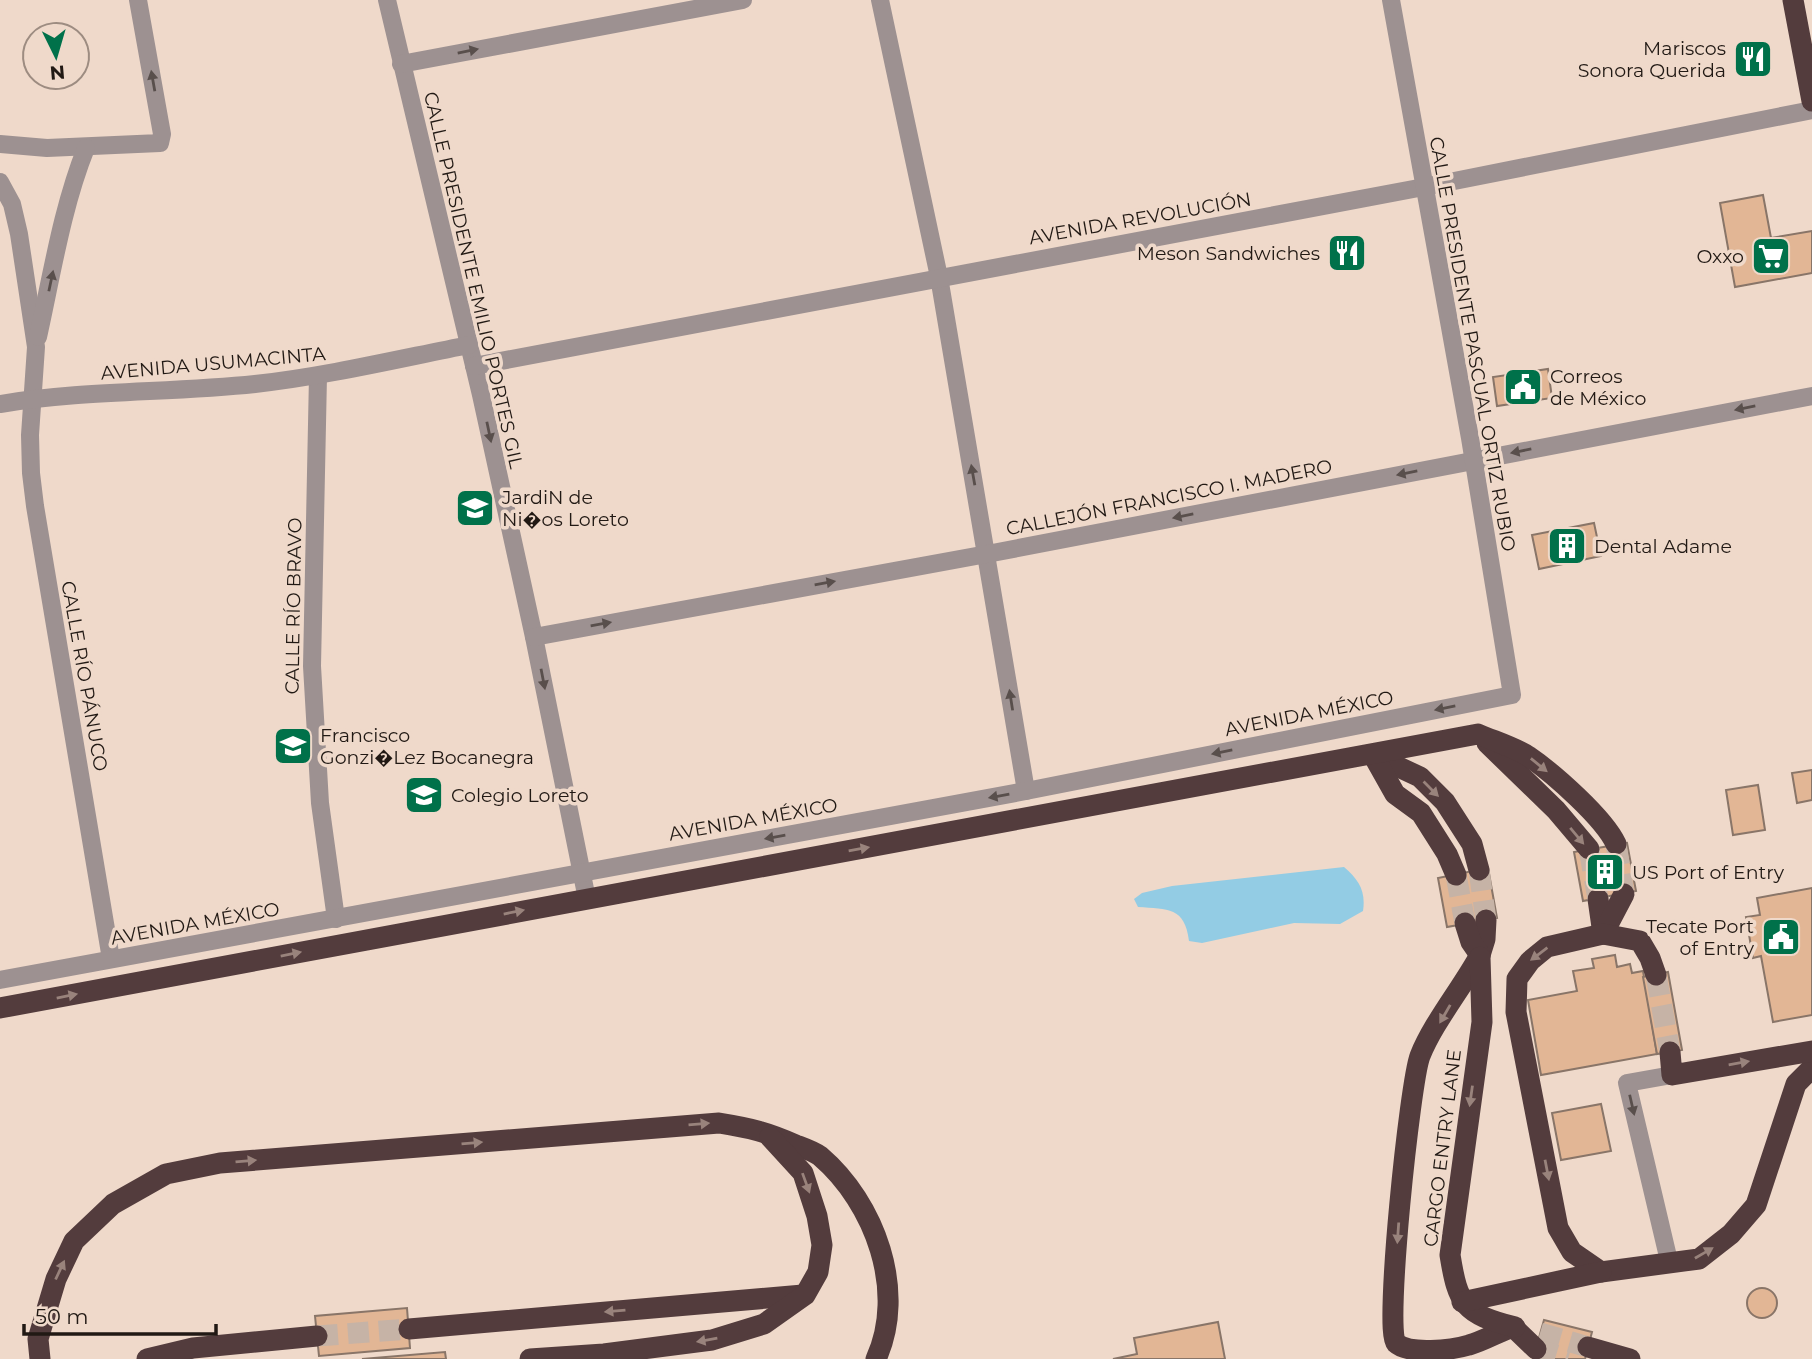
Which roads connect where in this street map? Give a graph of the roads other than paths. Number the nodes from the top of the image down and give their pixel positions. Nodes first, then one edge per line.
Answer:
1 (138, 0) edge
2 (387, 0) edge
3 (743, 0) edge
4 (880, 0) edge
5 (1391, 0) edge
6 (1793, 0) edge
7 (401, 64) junction
8 (1812, 101) edge
9 (1812, 110) edge
10 (0, 144) edge
11 (86, 148) junction
12 (0, 182) edge
13 (1424, 187) junction
14 (939, 276) junction
15 (469, 345) junction
16 (36, 347) junction
17 (474, 366) junction
18 (318, 376) junction
19 (1812, 396) edge
20 (32, 399) junction
21 (0, 404) edge
22 (1474, 460) junction
23 (986, 554) junction
24 (534, 637) junction
25 (1512, 695) joint
26 (1478, 734) junction
27 (1373, 755) junction
28 (1026, 791) junction
29 (1616, 845) tunnel mouth
30 (1589, 849) tunnel mouth
31 (1479, 870) tunnel mouth
32 (582, 872) junction
33 (1456, 875) tunnel mouth
34 (1624, 894) tunnel mouth
35 (587, 899) junction
36 (1598, 899) tunnel mouth
37 (336, 919) junction
38 (1475, 922) tunnel mouth
39 (1603, 934) junction
40 (1480, 955) junction
41 (111, 959) junction
42 (1656, 975) tunnel mouth
43 (0, 981) edge
44 (0, 1008) edge
45 (1812, 1051) edge
46 (1670, 1052) tunnel mouth
47 (1812, 1068) edge
48 (1672, 1075) junction
49 (763, 1130) junction
50 (1670, 1261) junction
51 (1601, 1272) junction
52 (805, 1295) junction
53 (1462, 1301) junction
54 (1513, 1327) junction
55 (409, 1329) tunnel mouth
56 (317, 1336) tunnel mouth
57 (1538, 1341) tunnel mouth
58 (1588, 1347) tunnel mouth
59 (40, 1359) edge
60 (147, 1359) edge
61 (530, 1359) edge
62 (876, 1359) edge
63 (1630, 1359) edge

11 -> 1 street
2 - 7 street, CALLE PRESIDENTE EMILIO PORTES GIL
7 -> 3 street
4 - 14 street
5 - 13 street, CALLE PRESIDENTE PASCUAL ORTIZ RUBIO
6 - 8 highway
7 - 15 street, CALLE PRESIDENTE EMILIO PORTES GIL
9 - 13 street, AVENIDA REVOLUCIÓN
10 - 11 street
16 -> 11 street
12 - 16 street
13 - 14 street, AVENIDA REVOLUCIÓN
13 - 22 street, CALLE PRESIDENTE PASCUAL ORTIZ RUBIO
14 - 17 street, AVENIDA REVOLUCIÓN
23 -> 14 street
15 - 17 street, CALLE PRESIDENTE EMILIO PORTES GIL
15 - 18 street, AVENIDA USUMACINTA
16 - 20 street, CALLE RÍO PÁNUCO
17 -> 24 street, CALLE PRESIDENTE EMILIO PORTES GIL
18 - 20 street, AVENIDA USUMACINTA
18 - 37 street, CALLE RÍO BRAVO
19 -> 22 street, CALLEJÓN FRANCISCO I. MADERO
20 - 21 street, AVENIDA USUMACINTA
20 - 41 street, CALLE RÍO PÁNUCO
22 -> 23 street, CALLEJÓN FRANCISCO I. MADERO
22 - 25 street, CALLE PRESIDENTE PASCUAL ORTIZ RUBIO
24 -> 23 street, CALLEJÓN FRANCISCO I. MADERO
28 -> 23 street
24 -> 32 street, CALLE PRESIDENTE EMILIO PORTES GIL
25 -> 28 street, AVENIDA MÉXICO
26 - 27 highway
26 -> 29 highway
26 -> 30 highway
27 -> 31 highway
27 - 33 highway
35 -> 27 highway
28 -> 32 street, AVENIDA MÉXICO
32 - 35 street, CALLE PRESIDENTE EMILIO PORTES GIL
32 - 37 street, AVENIDA MÉXICO
34 - 39 highway
44 -> 35 highway
36 - 39 highway
37 - 41 street, AVENIDA MÉXICO
38 - 40 highway
39 - 42 highway
39 -> 51 highway
40 -> 53 highway, CARGO ENTRY LANE
40 -> 54 highway
41 - 43 street, AVENIDA MÉXICO
48 -> 45 highway
46 - 48 highway
50 -> 47 highway
48 -> 50 street
49 -> 52 highway
59 -> 49 highway
49 - 62 highway
50 - 51 highway
51 - 53 highway
52 -> 55 highway
52 -> 61 highway
53 - 54 highway
54 - 57 highway
56 - 60 highway
58 - 63 highway

